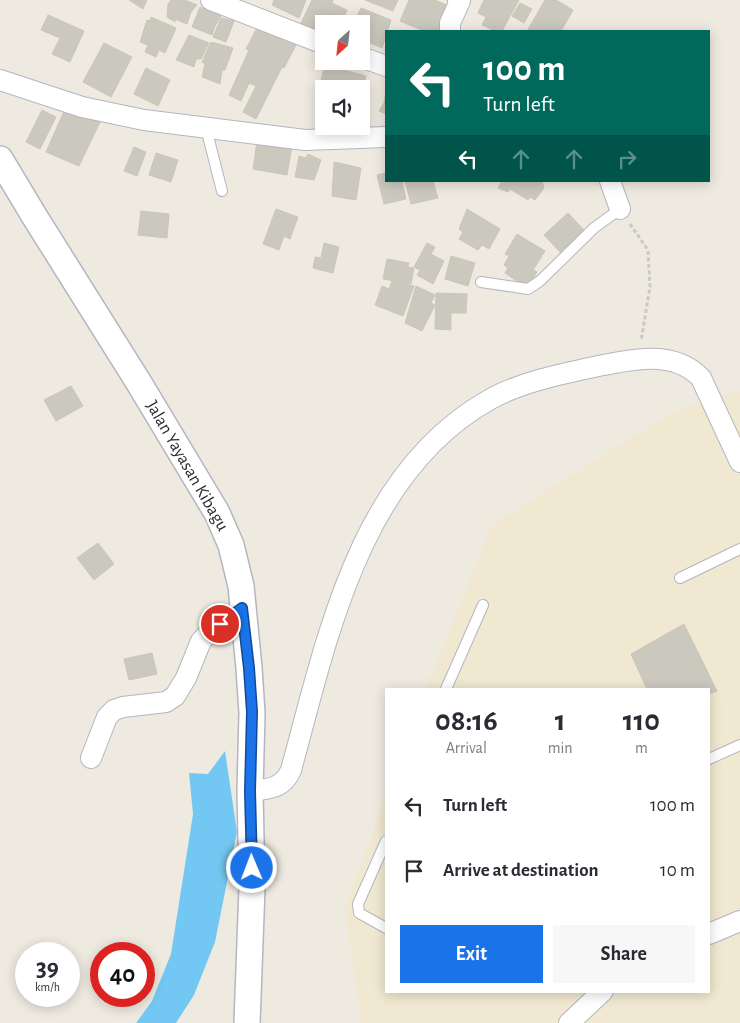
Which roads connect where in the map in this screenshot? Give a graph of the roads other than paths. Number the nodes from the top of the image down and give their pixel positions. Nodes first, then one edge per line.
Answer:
1 (211, 0) edge
2 (458, 0) edge
3 (450, 30) edge
4 (315, 40) edge
5 (370, 60) edge
6 (385, 66) edge
7 (0, 80) edge
8 (206, 128) junction
9 (385, 138) edge
10 (0, 158) edge
11 (610, 182) edge
12 (222, 191) dead end
13 (620, 209) joint
14 (481, 282) dead end
15 (740, 462) edge
16 (740, 550) edge
17 (680, 578) dead end
18 (483, 605) dead end
19 (242, 608) junction
20 (446, 688) edge
21 (740, 745) edge
22 (92, 758) dead end
23 (710, 759) edge
24 (250, 791) junction
25 (385, 843) edge
26 (740, 921) edge
27 (385, 927) edge
28 (710, 934) edge
29 (601, 993) edge
30 (247, 1023) edge
31 (569, 1023) edge

1 - 4 street
2 - 3 street
5 - 6 street
7 - 8 street
8 - 9 street
8 - 12 lane
10 - 19 street, Jalan Yayasan Kibagu
11 - 13 street
13 - 14 lane
15 - 24 street
16 - 17 lane
18 - 20 lane
19 - 22 street
19 - 24 street, Jalan Yayasan Kibagu
21 - 23 lane
24 - 30 street, Jalan Yayasan Kibagu
25 - 27 lane
26 - 28 street
29 - 31 street

